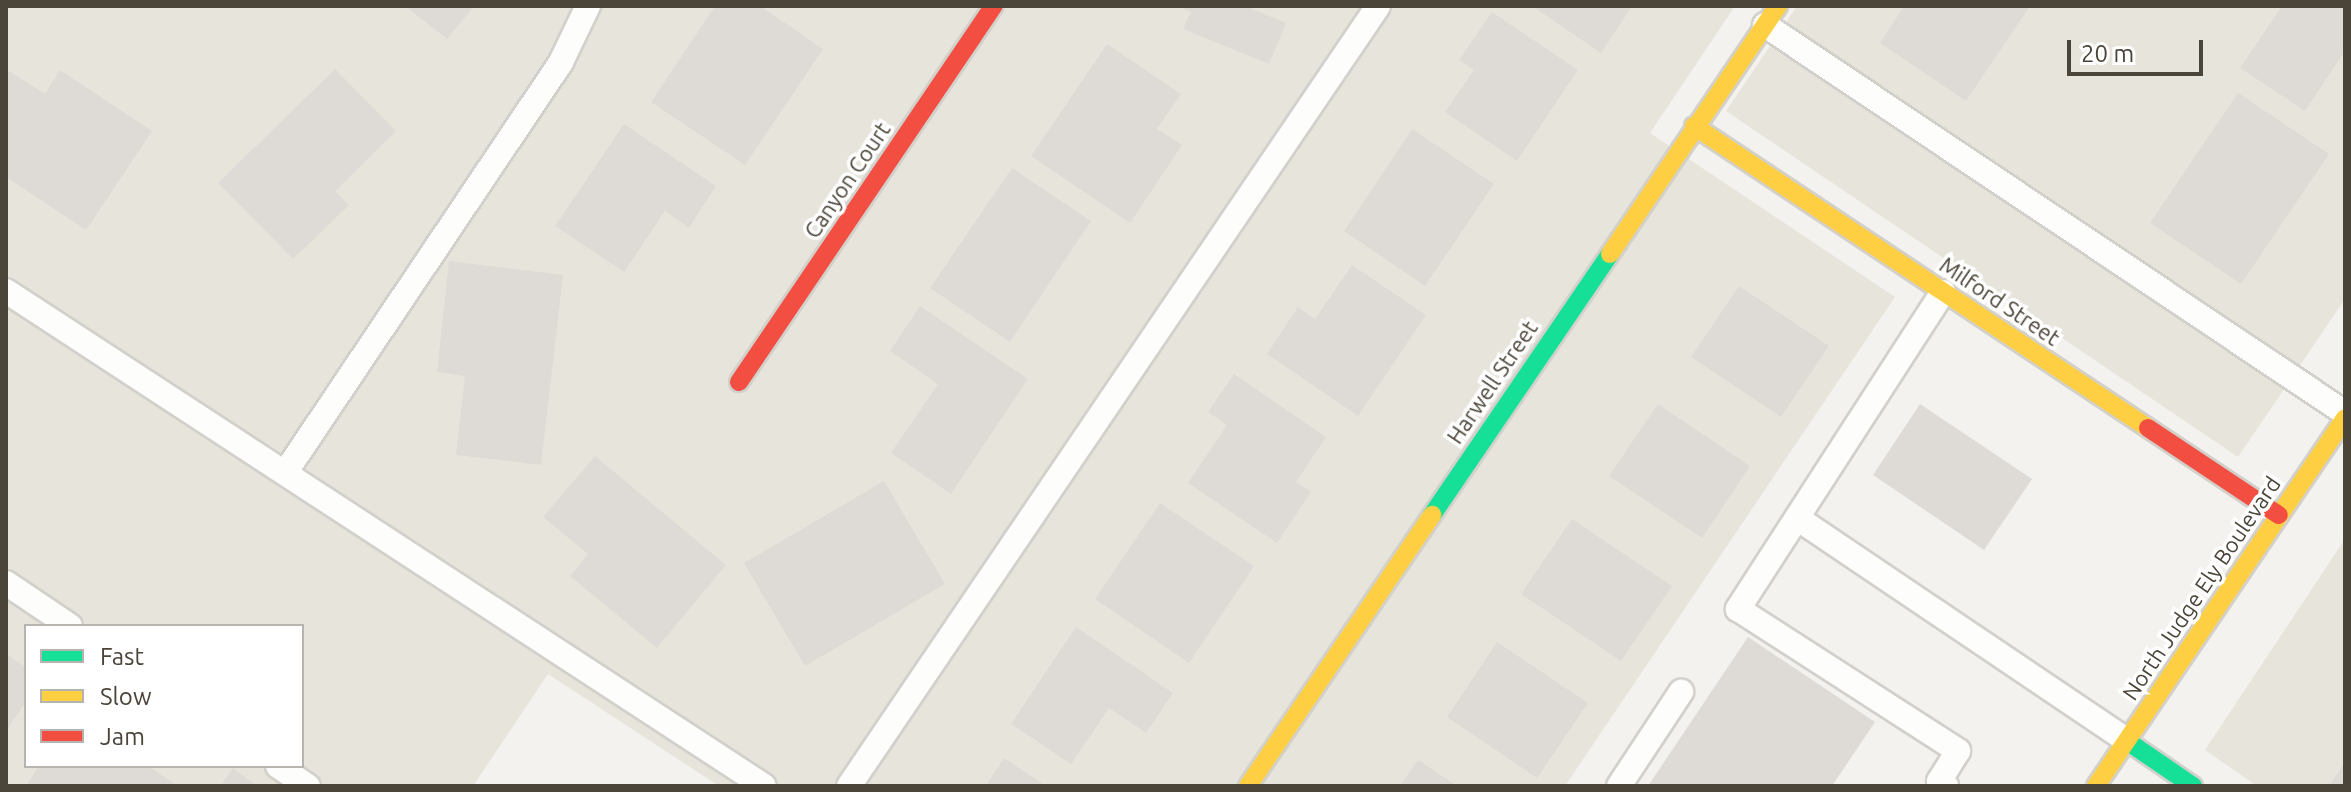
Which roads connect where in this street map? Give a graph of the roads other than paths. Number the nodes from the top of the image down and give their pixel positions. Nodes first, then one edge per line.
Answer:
1 (588, 6) edge
2 (994, 6) edge
3 (1378, 6) edge
4 (1772, 16) edge
5 (1694, 126) junction
6 (6, 291) edge
7 (1943, 292) junction
8 (739, 382) dead end
9 (2345, 416) edge
10 (285, 473) junction
11 (2279, 515) junction
12 (1797, 518) junction
13 (6, 583) edge
14 (67, 624) edge
15 (1681, 692) dead end
16 (2127, 741) junction
17 (281, 768) edge
18 (308, 786) edge
19 (764, 786) edge
20 (849, 786) edge
21 (1248, 786) edge
22 (1619, 786) edge
23 (1946, 786) edge
24 (2096, 786) edge
25 (2193, 786) edge

1 - 10 lane
2 - 8 street, Canyon Court
3 - 20 lane
4 - 5 street, Harwell Street
4 - 9 lane
5 - 7 street, Milford Street
5 - 21 street, Harwell Street
6 - 10 lane
7 - 11 street, Milford Street
7 - 12 lane
9 - 11 street, North Judge Ely Boulevard
10 - 19 lane
11 - 16 street, North Judge Ely Boulevard
12 - 16 lane
12 - 23 lane
13 - 14 lane
15 - 22 lane
16 - 24 street, North Judge Ely Boulevard
16 - 25 street
17 - 18 lane

